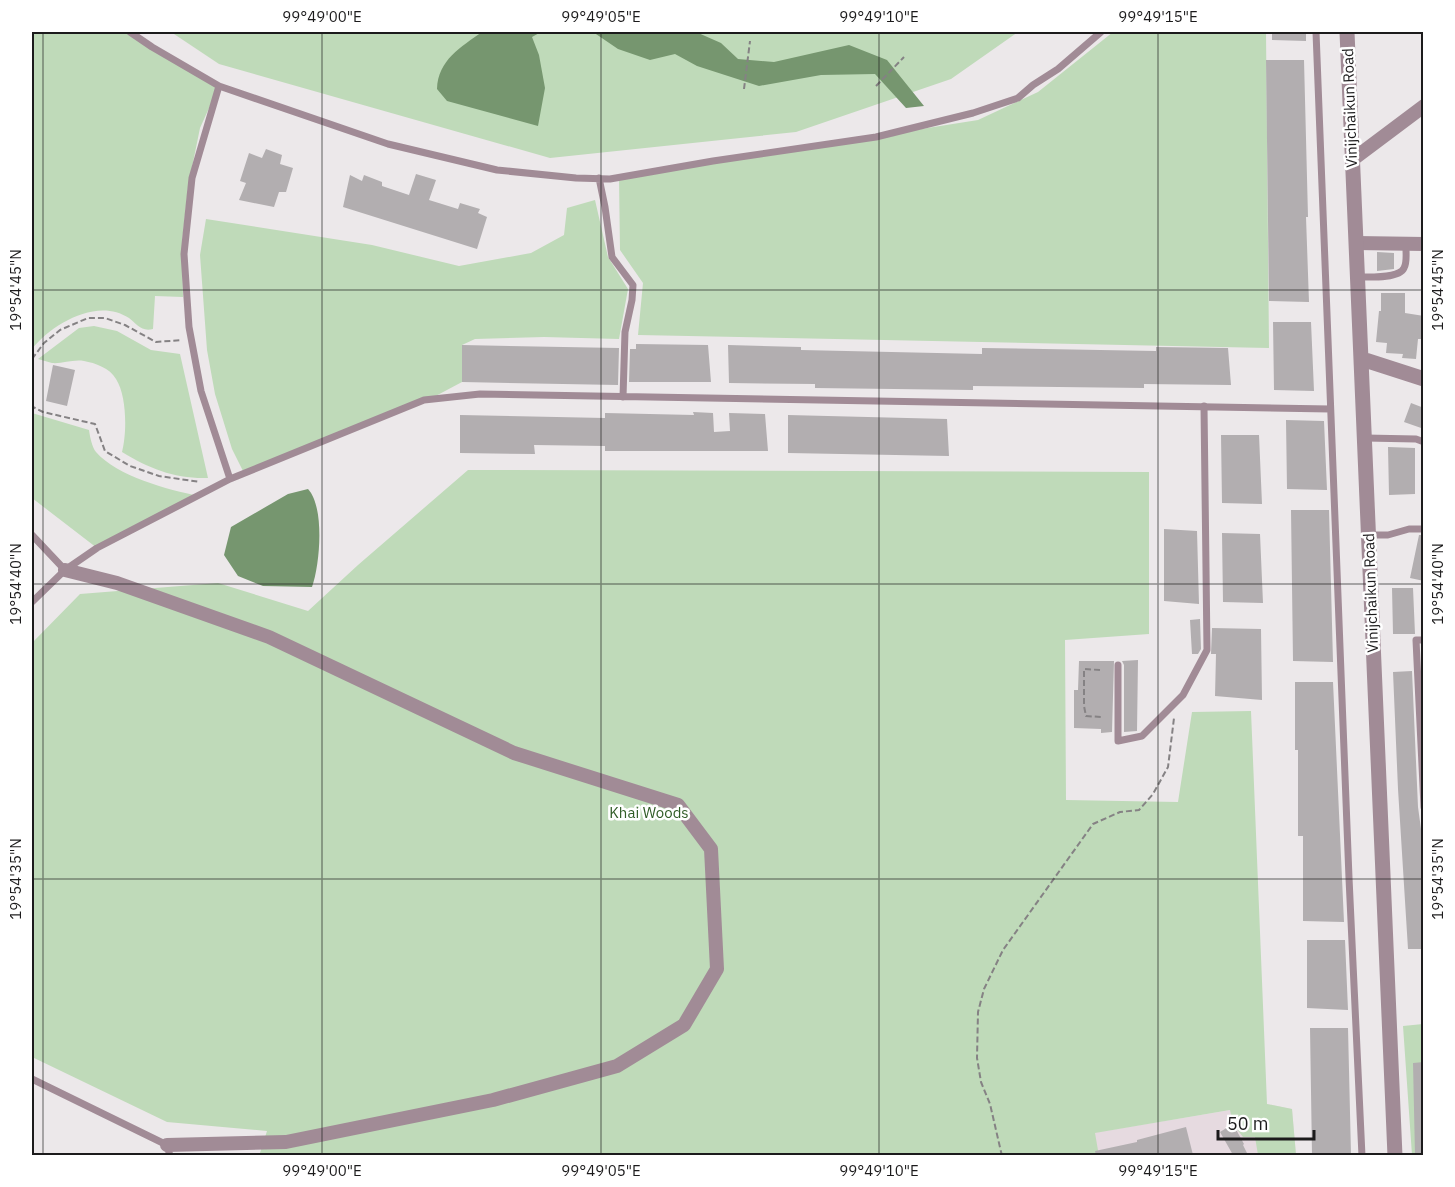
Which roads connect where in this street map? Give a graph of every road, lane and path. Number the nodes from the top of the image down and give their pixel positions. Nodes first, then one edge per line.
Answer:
1 (130, 32) edge
2 (1101, 32) edge
3 (1316, 32) edge
4 (1347, 32) edge
5 (750, 41) dead end
6 (904, 57) dead end
7 (219, 86) junction
8 (876, 86) dead end
9 (744, 89) dead end
10 (1424, 106) edge
11 (1352, 160) junction
12 (599, 178) junction
13 (1356, 243) junction
14 (1424, 244) edge
15 (1407, 249) dead end
16 (1357, 277) junction
17 (192, 339) junction
18 (1362, 358) junction
19 (32, 359) edge
20 (1424, 379) edge
21 (623, 397) junction
22 (32, 404) edge
23 (1204, 406) junction
24 (1330, 409) junction
25 (1365, 438) junction
26 (1424, 442) edge
27 (230, 479) junction
28 (207, 483) dead end
29 (1424, 529) edge
30 (32, 535) edge
31 (1369, 535) junction
32 (65, 570) junction
33 (32, 603) edge
34 (1424, 640) edge
35 (1118, 665) dead end
36 (1100, 670) dead end
37 (1183, 695) junction
38 (1101, 717) dead end
39 (1424, 807) edge
40 (32, 1079) edge
41 (169, 1150) edge
42 (1002, 1155) edge
43 (1362, 1155) edge
44 (1395, 1155) edge

1 - 7 lane
2 - 12 lane
3 - 24 lane
4 - 11 street, Vinijchaikun Road
5 - 9 path
6 - 8 path
7 - 12 lane
7 - 17 lane
10 - 11 street
11 - 13 street, Vinijchaikun Road
12 - 21 lane
13 - 14 street
13 - 16 street, Vinijchaikun Road
15 - 16 lane
16 - 18 street, Vinijchaikun Road
17 - 19 path
17 - 27 lane
18 - 20 street
18 - 25 street, Vinijchaikun Road
21 - 23 lane
21 - 27 lane
22 - 28 path
23 - 24 lane
23 - 37 lane
24 - 43 lane
25 - 26 lane
25 - 31 street, Vinijchaikun Road
27 - 32 lane
29 - 31 lane
30 - 32 lane
31 - 44 street, Vinijchaikun Road
32 - 33 lane
32 - 41 street
34 - 39 lane
35 - 37 lane
36 - 38 path
37 - 42 path
40 - 41 lane

